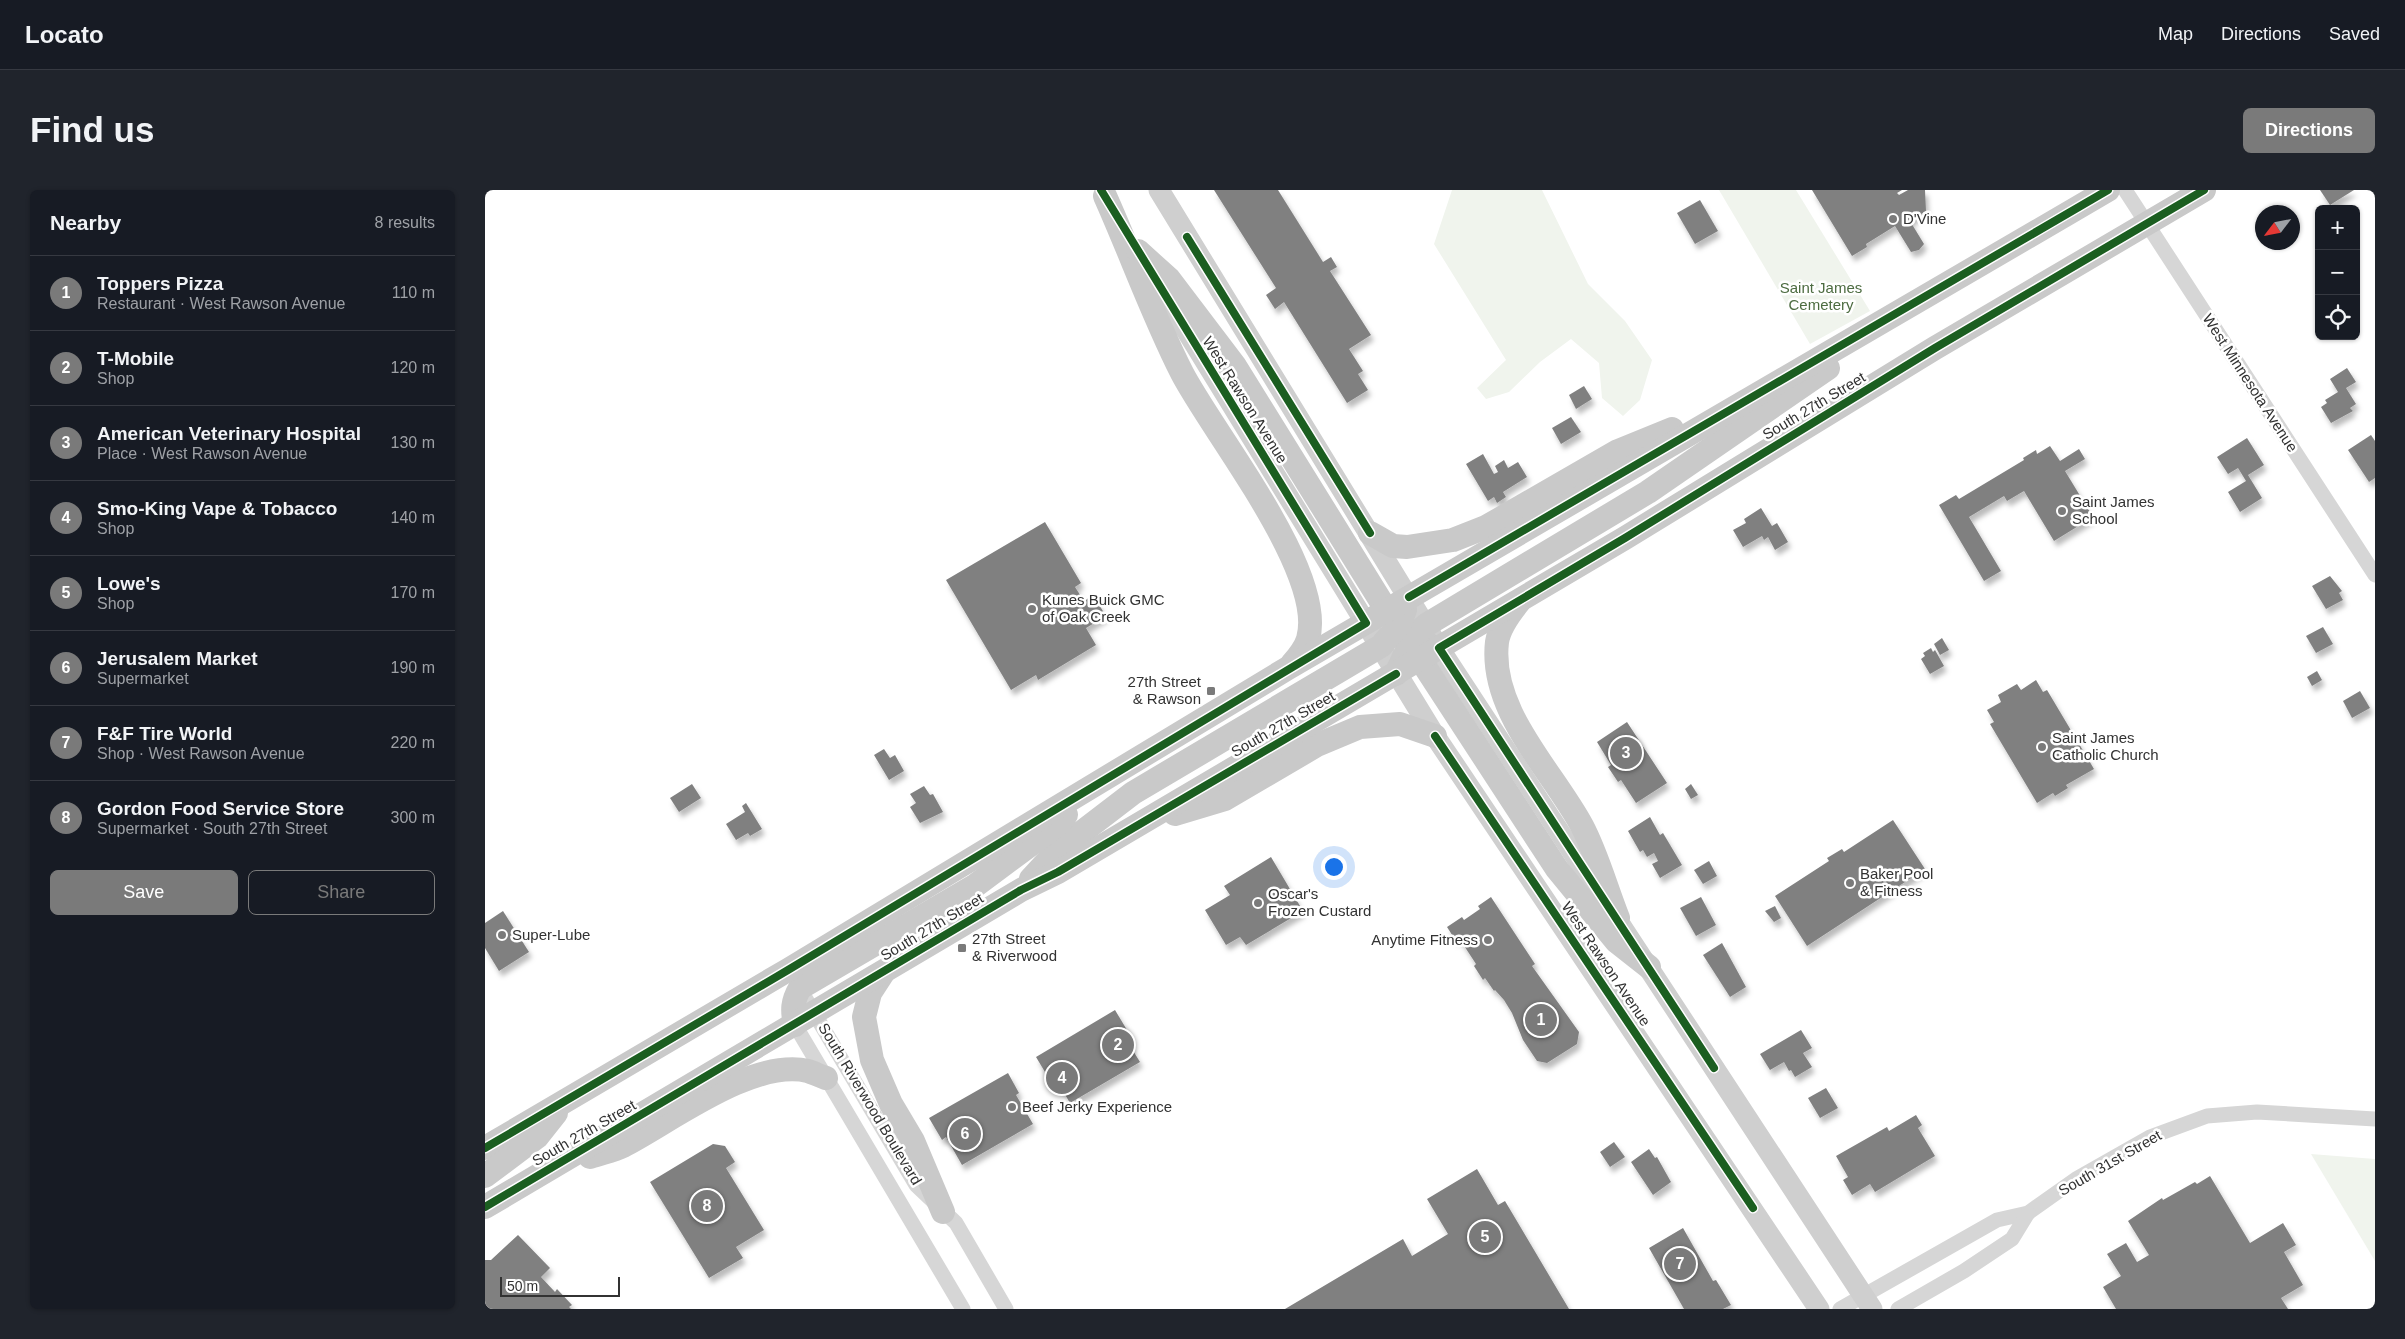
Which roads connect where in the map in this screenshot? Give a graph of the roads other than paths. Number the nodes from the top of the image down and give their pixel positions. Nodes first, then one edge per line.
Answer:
1 (1159, 190) edge
2 (2108, 190) edge
3 (2125, 190) edge
4 (2204, 190) edge
5 (1103, 193) edge
6 (2147, 224) junction
7 (1138, 251) junction
8 (1869, 330) junction
9 (1747, 399) junction
10 (1370, 533) junction
11 (2375, 575) edge
12 (1409, 597) junction
13 (1520, 600) junction
14 (1366, 624) junction
15 (1407, 637) junction
16 (1288, 668) junction
17 (1396, 674) junction
18 (1435, 736) junction
19 (1137, 826) junction
20 (1021, 890) junction
21 (1618, 918) junction
22 (1649, 966) junction
23 (884, 972) junction
24 (794, 979) junction
25 (815, 1014) junction
26 (795, 1025) junction
27 (826, 1078) junction
28 (565, 1102) junction
29 (2375, 1119) edge
30 (485, 1148) edge
31 (543, 1173) junction
32 (485, 1176) edge
33 (485, 1207) edge
34 (943, 1212) junction
35 (2028, 1213) junction
36 (1867, 1302) edge
37 (963, 1309) edge
38 (1006, 1309) edge
39 (1819, 1309) edge
40 (1840, 1309) edge
41 (1898, 1309) edge

1 - 10 main road, West Rawson Avenue
2 - 8 main road, South 27th Street
3 - 6 street, West Minnesota Avenue
4 - 6 main road, South 27th Street
5 - 7 main road, West Rawson Avenue
5 - 16 main road
6 - 11 street, West Minnesota Avenue
6 - 13 main road, South 27th Street
7 - 14 main road, West Rawson Avenue
7 - 15 main road
8 - 9 main road, South 27th Street
8 - 15 main road
9 - 10 main road
9 - 12 main road, South 27th Street
10 - 12 main road, West Rawson Avenue
12 - 15 main road, South 27th Street
12 - 15 main road, West Rawson Avenue
13 - 15 main road, South 27th Street
13 - 21 main road
14 - 15 main road
14 - 16 main road
15 - 17 main road, South 27th Street
15 - 17 main road, West Rawson Avenue
15 - 20 main road
15 - 21 main road, West Rawson Avenue
15 - 22 main road
16 - 24 main road
17 - 18 main road, West Rawson Avenue
17 - 19 main road, South 27th Street
18 - 19 main road
18 - 39 main road, West Rawson Avenue
19 - 20 main road, South 27th Street
20 - 23 main road, South 27th Street
21 - 22 main road, West Rawson Avenue
22 - 36 main road, West Rawson Avenue
23 - 25 main road, South 27th Street
23 - 34 main road
24 - 25 street, South Riverwood Boulevard
24 - 26 main road
24 - 28 main road
25 - 26 main road, South 27th Street
25 - 34 street, South Riverwood Boulevard
26 - 27 street, South Riverwood Boulevard
26 - 31 main road, South 27th Street
27 - 31 main road
27 - 37 street, South Riverwood Boulevard
28 - 30 main road
28 - 32 main road
29 - 35 street, South 31st Street
31 - 33 main road, South 27th Street
34 - 38 street, South Riverwood Boulevard
35 - 36 street, South 31st Street
35 - 41 street, South 31st Street
36 - 40 street, South 31st Street

